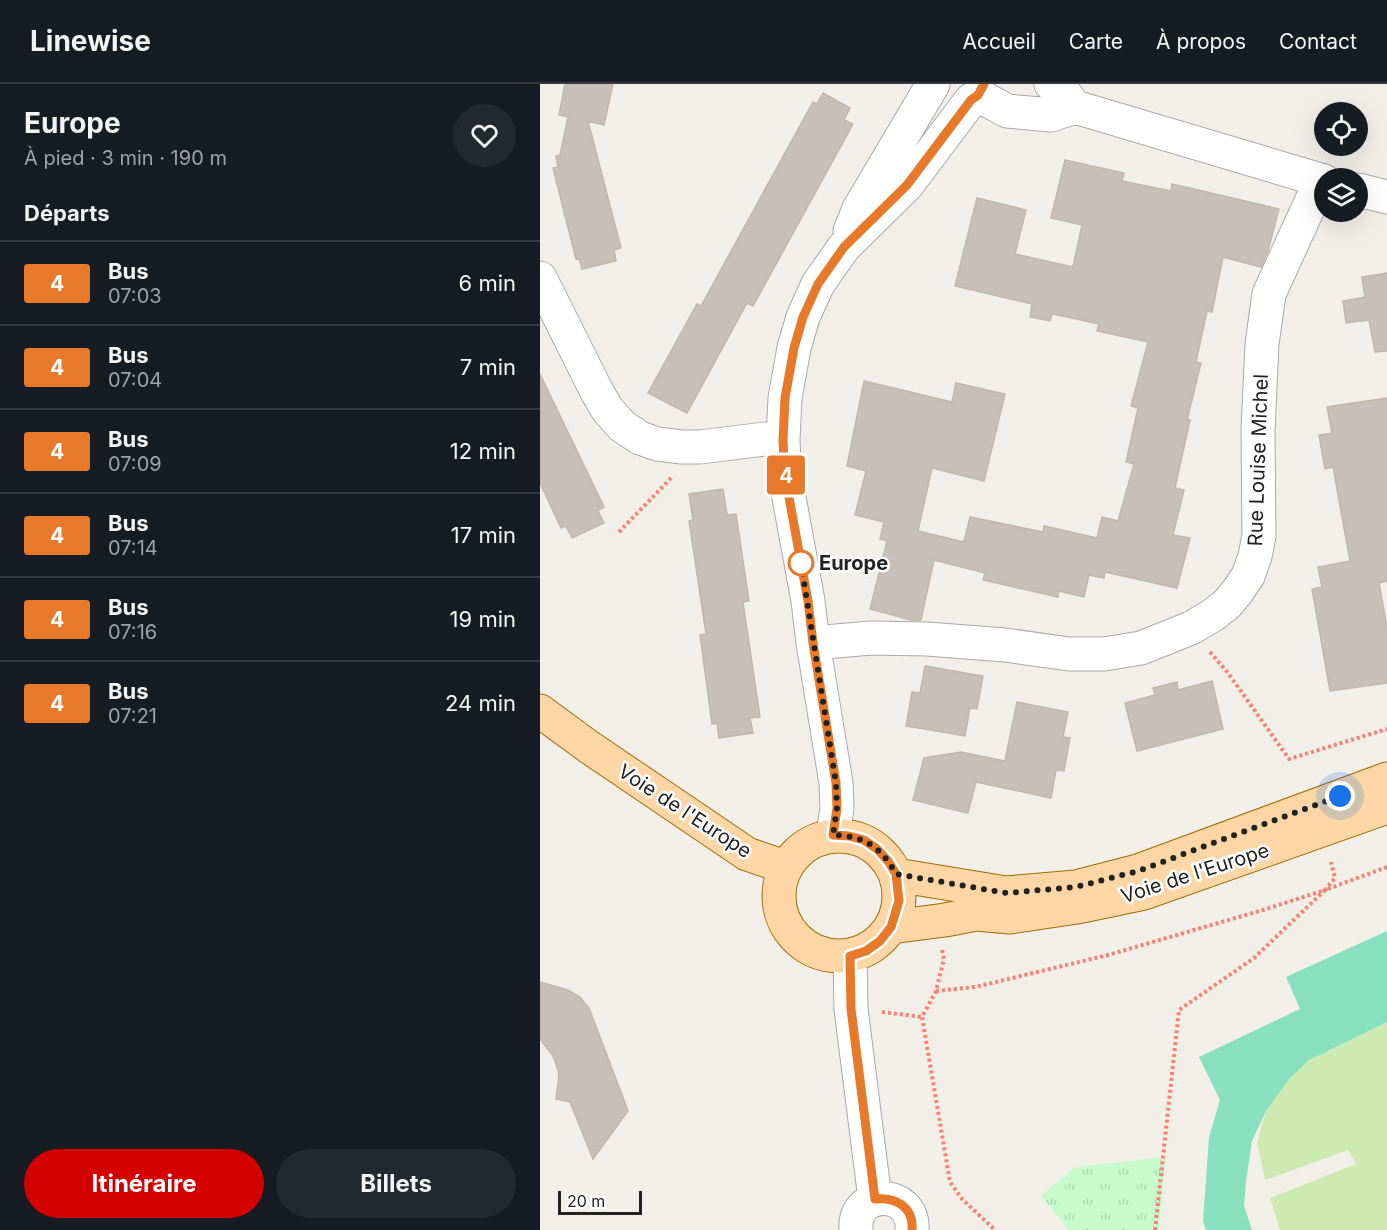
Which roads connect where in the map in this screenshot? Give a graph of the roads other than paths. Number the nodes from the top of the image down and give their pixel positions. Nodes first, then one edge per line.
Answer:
1 (933, 84) edge
2 (938, 84) edge
3 (1051, 84) edge
4 (978, 93) edge
5 (1076, 107) junction
6 (1314, 178) edge
7 (1368, 192) edge
8 (1387, 197) edge
9 (1314, 200) edge
10 (844, 247) junction
11 (540, 278) edge
12 (783, 440) junction
13 (813, 643) junction
14 (540, 711) edge
15 (540, 725) edge
16 (589, 747) junction
17 (1387, 778) edge
18 (1387, 807) edge
19 (833, 835) junction
20 (785, 867) junction
21 (896, 874) junction
22 (891, 927) junction
23 (850, 956) junction
24 (875, 1199) junction
25 (916, 1229) edge
26 (856, 1230) edge

1 - 10 street
2 - 4 street
3 - 5 street
4 - 5 street
4 - 10 street
5 - 6 street
7 - 8 street
9 - 13 street, Rue Louise Michel
10 - 12 street
11 - 12 street
12 - 13 street
13 - 19 street
14 - 16 main road
15 - 16 main road
16 - 20 main road, Voie de l'Europe
17 - 21 main road, Voie de l'Europe
18 - 22 main road, Voie de l'Europe
19 - 20 main road
19 - 21 main road
20 - 23 main road
21 - 22 main road
22 - 23 main road
23 - 24 street
24 - 25 street
24 - 26 street

